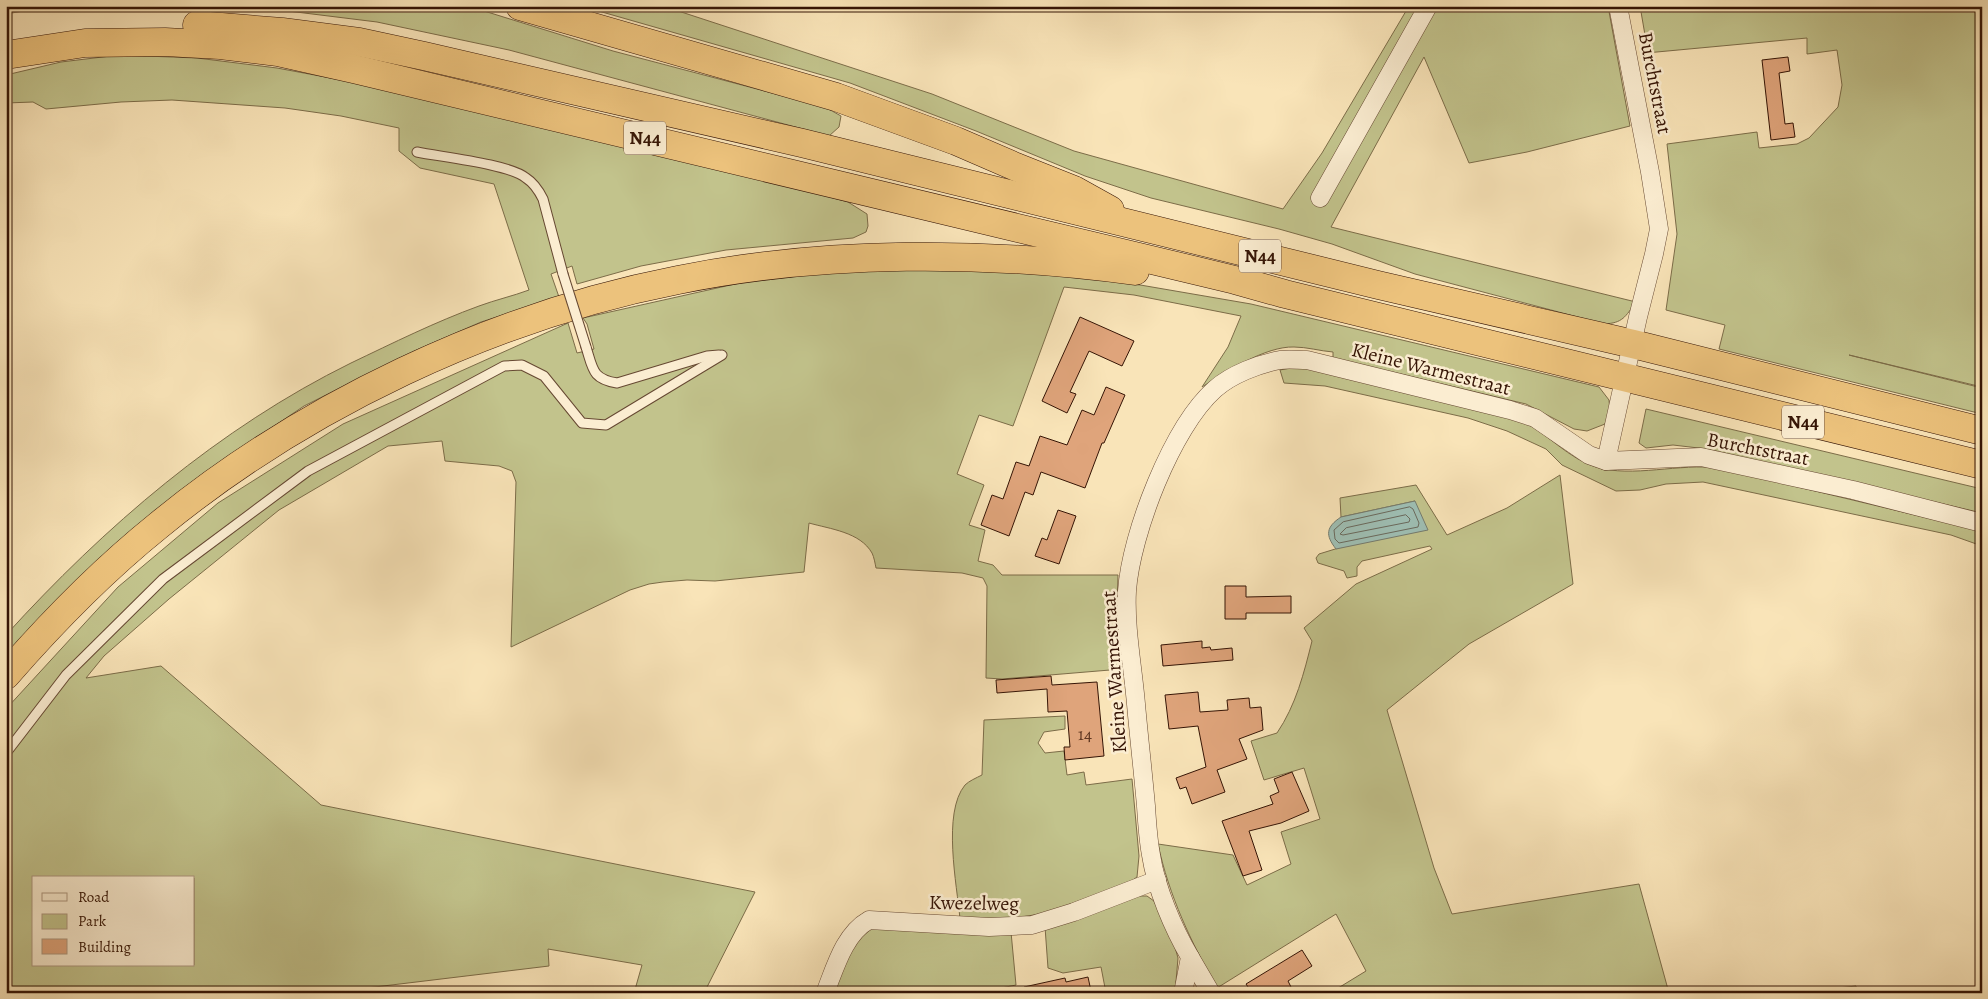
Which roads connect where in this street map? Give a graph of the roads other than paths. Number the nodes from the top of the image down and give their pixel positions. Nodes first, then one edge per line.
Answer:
1 (520, 6) edge
2 (1428, 6) edge
3 (1618, 6) edge
4 (6, 39) edge
5 (49, 39) junction
6 (6, 55) edge
7 (417, 152) dead end
8 (1320, 198) dead end
9 (1142, 227) junction
10 (1285, 294) junction
11 (1633, 344) junction
12 (1625, 378) junction
13 (1982, 431) edge
14 (1606, 461) junction
15 (1982, 465) edge
16 (1982, 523) edge
17 (6, 675) edge
18 (6, 753) edge
19 (1156, 880) junction
20 (1190, 957) junction
21 (825, 993) edge
22 (1183, 993) edge
23 (1211, 993) edge

1 - 9 highway, N44
2 - 8 street
3 - 11 street, Burchtstraat
4 - 5 highway
5 - 6 highway, N44
5 - 9 highway
5 - 10 highway, N44
7 - 18 lane, bridge
9 - 11 highway, N44
10 - 12 highway, N44
10 - 17 highway
11 - 12 street, Burchtstraat
11 - 13 highway, N44
12 - 14 street
12 - 15 highway, N44
14 - 16 street, Burchtstraat
14 - 19 street, Kleine Warmestraat
19 - 20 street, Kleine Warmestraat
19 - 21 street, Kwezelweg
20 - 22 street
20 - 23 street, Kleine Warmestraat

